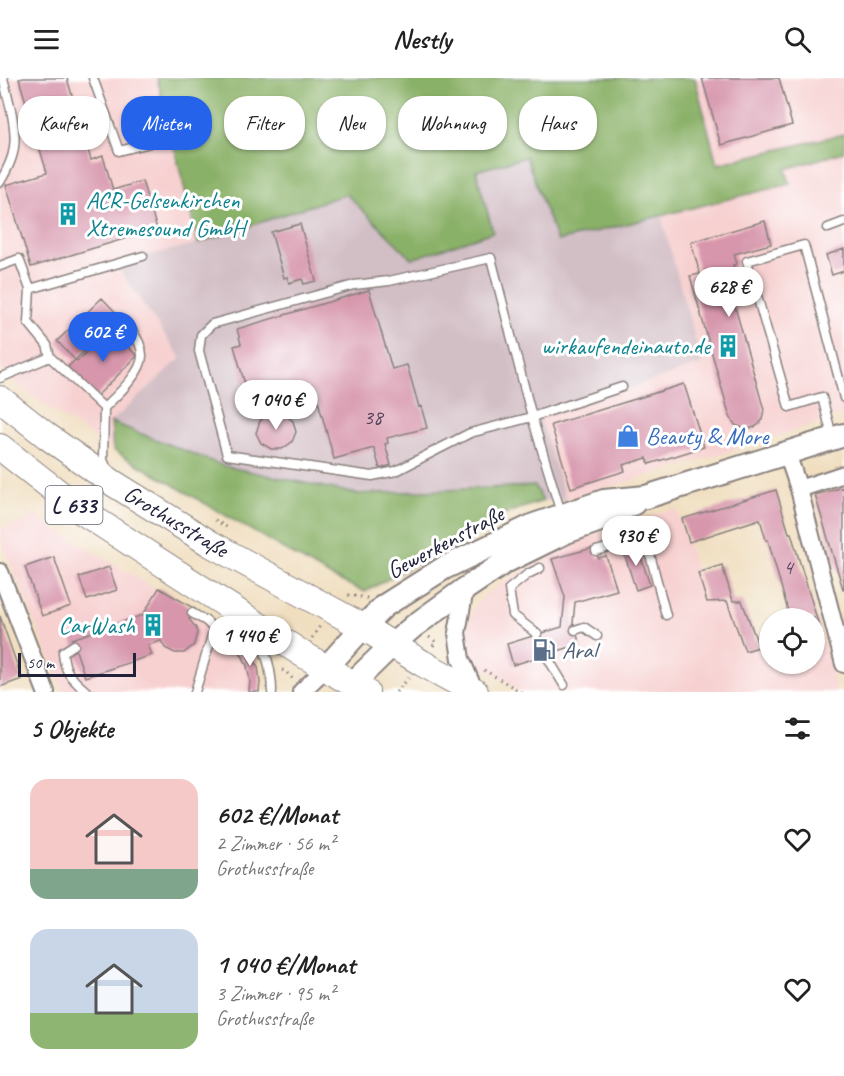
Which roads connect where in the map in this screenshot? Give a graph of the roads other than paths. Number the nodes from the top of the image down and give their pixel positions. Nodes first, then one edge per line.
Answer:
1 (3, 78) edge
2 (93, 78) edge
3 (123, 150) edge
4 (0, 182) edge
5 (844, 222) edge
6 (828, 228) dead end
7 (143, 256) dead end
8 (0, 266) edge
9 (30, 289) junction
10 (132, 329) dead end
11 (50, 357) junction
12 (0, 378) edge
13 (622, 387) dead end
14 (844, 398) edge
15 (0, 399) edge
16 (104, 408) junction
17 (532, 417) junction
18 (838, 437) edge
19 (0, 447) edge
20 (787, 453) junction
21 (844, 474) edge
22 (113, 483) junction
23 (799, 489) junction
24 (564, 524) junction
25 (596, 551) dead end
26 (540, 568) dead end
27 (0, 572) edge
28 (465, 589) junction
29 (192, 613) dead end
30 (666, 615) dead end
31 (250, 620) junction
32 (363, 627) junction
33 (575, 630) dead end
34 (537, 634) dead end
35 (597, 636) dead end
36 (74, 645) dead end
37 (392, 645) junction
38 (546, 655) dead end
39 (844, 664) edge
40 (325, 669) junction
41 (564, 685) dead end
42 (299, 688) edge
43 (353, 689) edge
44 (46, 692) edge
45 (87, 692) edge
46 (195, 692) edge
47 (273, 692) edge
48 (475, 692) edge

1 - 4 lane
2 - 3 lane
5 - 6 lane
7 - 9 lane
8 - 9 lane
9 - 11 lane
10 - 16 lane
11 - 12 lane
11 - 16 lane
13 - 17 lane
14 - 18 lane
15 - 22 main road, Grothusstraße / L 633
16 - 22 lane
17 - 17 lane
17 - 24 lane
18 - 20 street, Gewerkenstraße
19 - 31 main road, Grothusstraße / L 633
20 - 23 street
20 - 24 street, Gewerkenstraße
21 - 23 street
22 - 32 main road, Grothusstraße / L 633
23 - 39 street
24 - 28 street, Gewerkenstraße
24 - 32 street, Gewerkenstraße
25 - 30 lane
26 - 34 lane
27 - 44 street
28 - 37 street, Gewerkenstraße
28 - 48 street
29 - 46 lane
31 - 40 main road, Grothusstraße / L 633
31 - 47 lane
32 - 37 main road, L 633
32 - 40 street, Gewerkenstraße
33 - 35 lane
36 - 45 lane
37 - 43 street, Gewerkenstraße
37 - 48 main road, L 633
38 - 41 lane
40 - 42 street, Gewerkenstraße
40 - 43 main road, L 633

